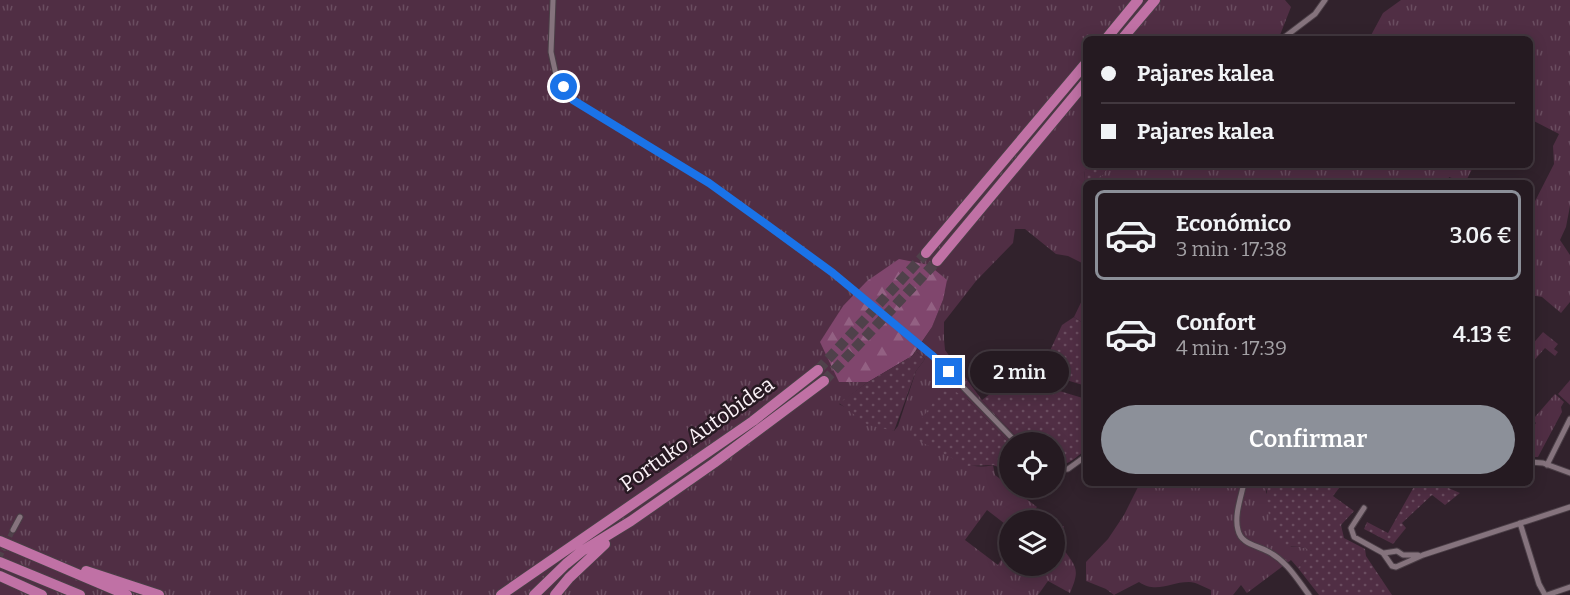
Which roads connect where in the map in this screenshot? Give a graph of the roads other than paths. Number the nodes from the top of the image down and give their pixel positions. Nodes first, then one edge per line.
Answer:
1 (552, 0) edge
2 (1138, 0) edge
3 (1155, 0) edge
4 (1325, 0) edge
5 (1108, 36) edge
6 (1125, 36) edge
7 (1286, 36) edge
8 (1083, 67) edge
9 (1083, 86) edge
10 (926, 253) tunnel mouth
11 (937, 261) tunnel mouth
12 (818, 370) tunnel mouth
13 (824, 381) tunnel mouth
14 (1570, 418) edge
15 (1006, 432) edge
16 (1083, 458) edge
17 (1533, 463) edge
18 (1547, 465) junction
19 (1065, 469) edge
20 (1570, 473) edge
21 (1243, 486) edge
22 (1570, 507) edge
23 (1364, 508) dead end
24 (20, 517) dead end
25 (631, 522) junction
26 (1520, 523) junction
27 (13, 530) tunnel mouth
28 (0, 541) edge
29 (1383, 553) junction
30 (1423, 555) junction
31 (42, 558) junction
32 (0, 562) edge
33 (537, 568) junction
34 (0, 576) edge
35 (1570, 587) edge
36 (42, 595) edge
37 (80, 595) edge
38 (127, 595) edge
39 (159, 595) edge
40 (491, 595) edge
41 (501, 595) edge
42 (534, 595) edge
43 (555, 595) edge
44 (1309, 595) edge
45 (1546, 595) edge

1 - 15 street
2 - 5 highway
3 - 6 highway
4 - 7 street
8 - 10 highway
9 - 11 highway
12 - 33 highway, Portuko Autobidea
13 - 25 highway, Portuko Autobidea
14 - 18 street
16 - 19 street
17 - 18 street
18 - 20 street
21 - 44 street
22 - 26 street
23 - 29 street
24 - 27 street
25 - 42 highway
25 - 43 highway
26 - 30 street
26 - 45 street
28 - 31 highway
29 - 30 street
29 - 30 street
31 - 38 highway
31 - 39 highway
32 - 37 highway
33 - 40 highway
33 - 41 highway
34 - 36 highway
35 - 45 street

